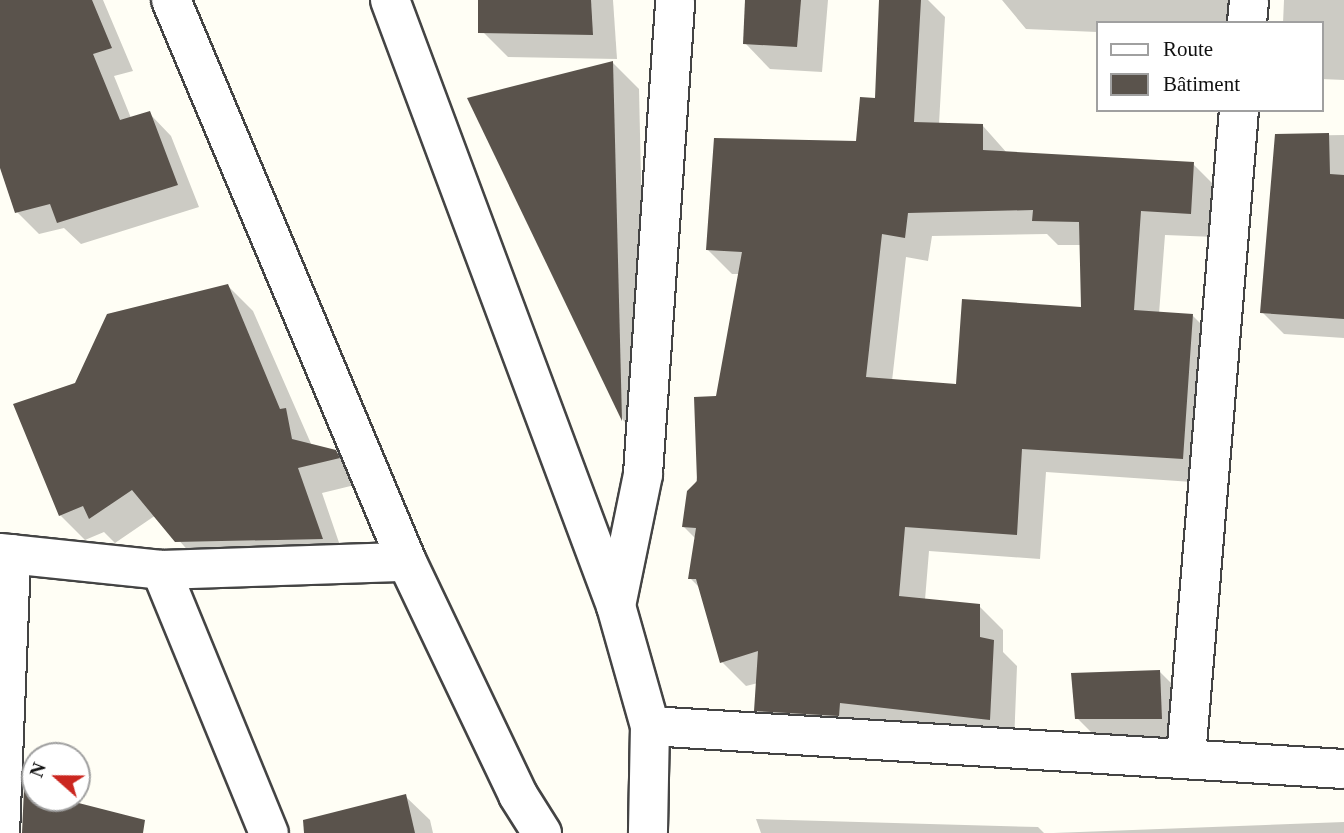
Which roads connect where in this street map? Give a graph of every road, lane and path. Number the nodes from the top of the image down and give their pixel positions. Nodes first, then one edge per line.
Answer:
1 (171, 0) edge
2 (390, 0) edge
3 (675, 0) edge
4 (1249, 0) edge
5 (1247, 21) edge
6 (1239, 112) edge
7 (6, 553) edge
8 (407, 562) junction
9 (161, 569) junction
10 (616, 607) junction
11 (650, 726) junction
12 (1186, 757) junction
13 (1344, 769) edge
14 (0, 833) edge
15 (269, 833) edge
16 (542, 833) edge
17 (648, 833) edge

1 - 8 street
2 - 10 street
3 - 10 street
4 - 5 street
6 - 12 street
7 - 9 street
7 - 14 street
8 - 9 street
8 - 16 street
9 - 15 street
10 - 11 street
11 - 12 street
11 - 17 street
12 - 13 street

